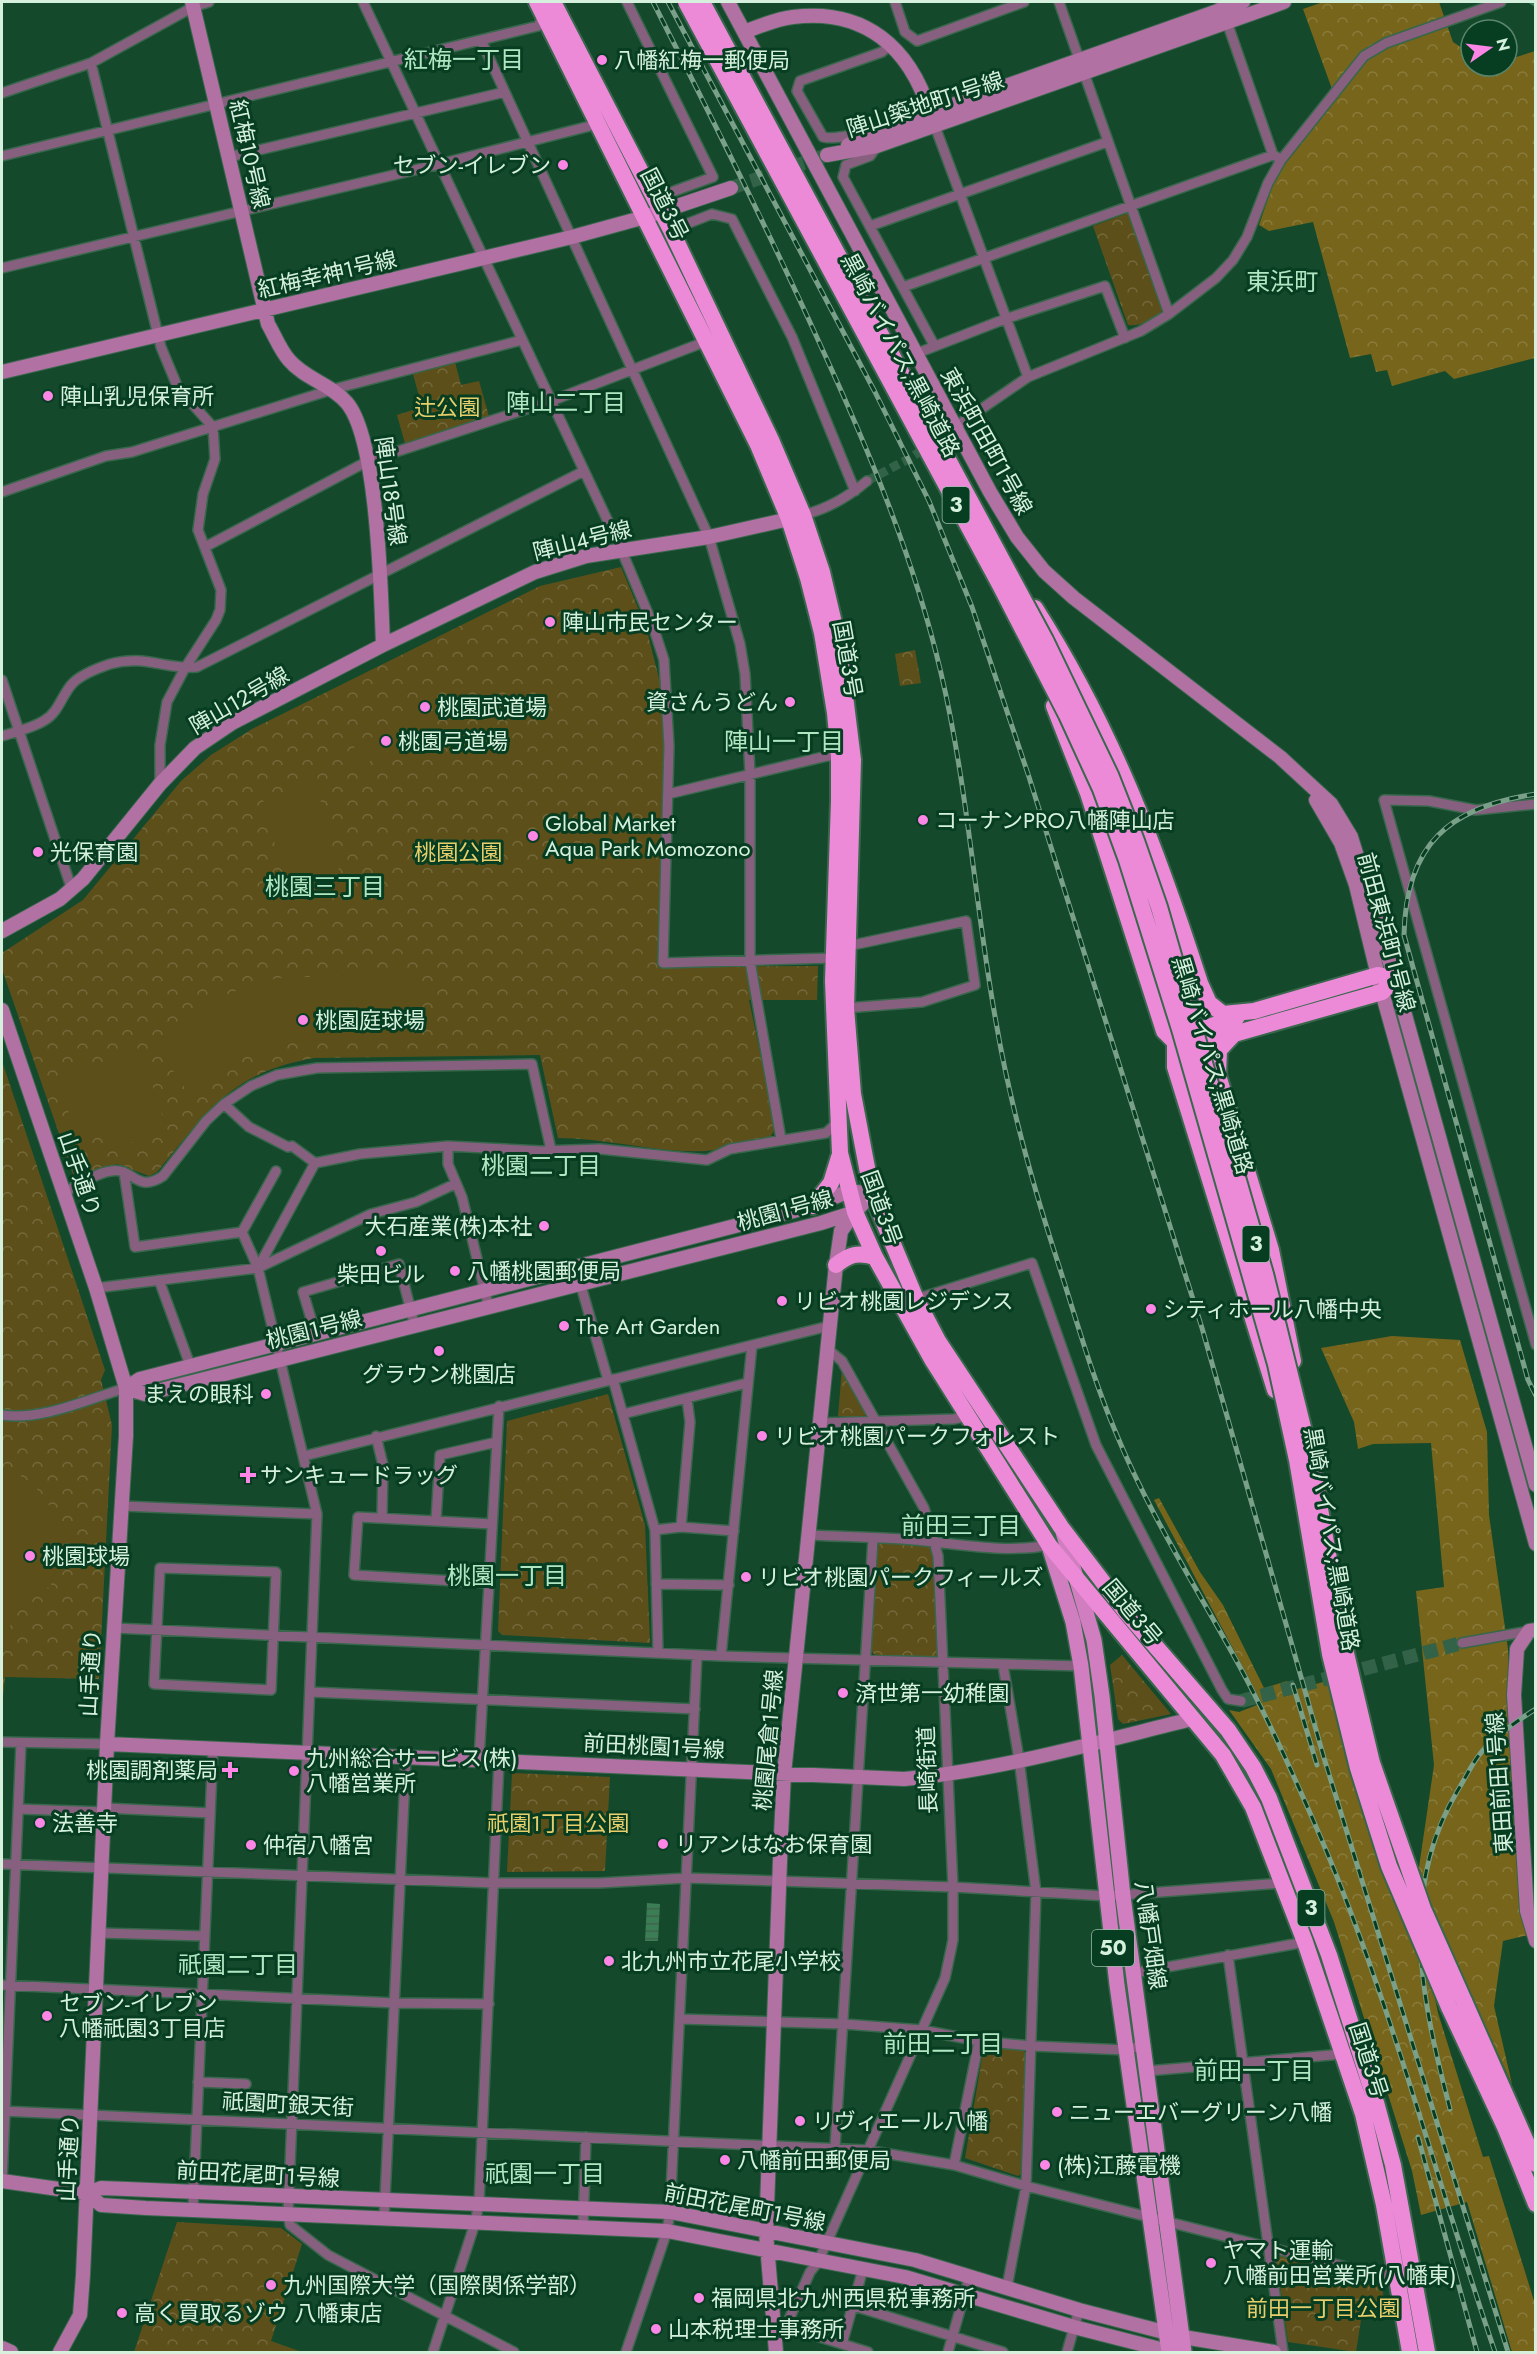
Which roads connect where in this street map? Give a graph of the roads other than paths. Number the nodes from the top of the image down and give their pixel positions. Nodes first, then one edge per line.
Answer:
1 (208, 2) edge
2 (363, 2) edge
3 (627, 2) edge
4 (686, 2) edge
5 (702, 2) edge
6 (728, 2) edge
7 (895, 2) edge
8 (1024, 2) edge
9 (1059, 2) edge
10 (1243, 2) edge
11 (1284, 2) edge
12 (1501, 2) edge
13 (192, 4) edge
14 (546, 5) edge
15 (1223, 11) edge
16 (744, 32) junction
17 (481, 40) junction
18 (891, 44) junction
19 (392, 62) junction
20 (91, 63) junction
21 (1080, 67) junction
22 (505, 92) junction
23 (2, 93) edge
24 (217, 104) junction
25 (416, 112) junction
26 (932, 119) junction
27 (598, 124) junction
28 (108, 130) junction
29 (877, 139) junction
30 (1107, 141) junction
31 (528, 143) junction
32 (2, 156) edge
33 (229, 157) junction
34 (1277, 158) junction
35 (440, 164) junction
36 (731, 188) tunnel mouth
37 (960, 194) junction
38 (1130, 205) junction
39 (654, 209) junction
40 (241, 211) junction
41 (870, 226) junction
42 (671, 230) junction
43 (134, 235) junction
44 (572, 237) junction
45 (483, 258) junction
46 (982, 258) junction
47 (2, 268) edge
48 (903, 287) junction
49 (266, 310) junction
50 (1169, 314) junction
51 (1005, 319) junction
52 (159, 335) junction
53 (1125, 338) junction
54 (522, 340) junction
55 (707, 341) junction
56 (934, 345) junction
57 (915, 354) junction
58 (634, 371) junction
59 (2, 372) edge
60 (1028, 377) junction
61 (334, 389) junction
62 (551, 401) junction
63 (213, 427) junction
64 (956, 427) junction
65 (368, 461) junction
66 (584, 471) junction
67 (867, 481) tunnel mouth
68 (855, 491) junction
69 (2, 492) edge
70 (796, 517) junction
71 (981, 523) junction
72 (708, 537) junction
73 (205, 547) junction
74 (621, 549) junction
75 (381, 572) junction
76 (1000, 585) junction
77 (383, 645) junction
78 (184, 668) junction
79 (2, 680) edge
80 (18, 731) junction
81 (2, 736) edge
82 (839, 756) junction
83 (750, 774) junction
84 (1304, 780) junction
85 (160, 784) junction
86 (668, 794) junction
87 (1536, 804) edge
88 (72, 890) junction
89 (2, 931) edge
90 (848, 946) junction
91 (834, 958) junction
92 (750, 961) junction
93 (1378, 975) junction
94 (1395, 979) junction
95 (1382, 992) junction
96 (846, 1008) junction
97 (2, 1010) edge
98 (1254, 1011) junction
99 (1234, 1034) junction
100 (1175, 1042) junction
101 (224, 1104) junction
102 (839, 1121) junction
103 (781, 1139) junction
104 (448, 1146) junction
105 (551, 1150) junction
106 (840, 1153) junction
107 (315, 1163) junction
108 (276, 1171) dead end
109 (124, 1172) junction
110 (455, 1184) junction
111 (849, 1191) junction
112 (64, 1192) junction
113 (872, 1194) junction
114 (813, 1206) junction
115 (855, 1212) junction
116 (821, 1223) junction
117 (841, 1231) junction
118 (242, 1232) junction
119 (875, 1257) junction
120 (575, 1265) junction
121 (836, 1265) junction
122 (258, 1268) junction
123 (159, 1280) junction
124 (582, 1285) junction
125 (96, 1288) junction
126 (484, 1290) junction
127 (916, 1299) junction
128 (410, 1308) junction
129 (489, 1308) junction
130 (829, 1326) junction
131 (415, 1327) junction
132 (315, 1332) junction
133 (276, 1342) junction
134 (752, 1345) junction
135 (1536, 1345) edge
136 (826, 1348) junction
137 (279, 1359) junction
138 (190, 1365) junction
139 (611, 1380) junction
140 (747, 1383) junction
141 (126, 1388) junction
142 (687, 1399) junction
143 (499, 1407) junction
144 (623, 1414) junction
145 (2, 1415) edge
146 (967, 1416) junction
147 (878, 1422) junction
148 (819, 1423) junction
149 (376, 1436) junction
150 (497, 1442) junction
151 (304, 1456) junction
152 (1304, 1462) junction
153 (1536, 1485) edge
154 (122, 1506) junction
155 (317, 1514) junction
156 (382, 1518) junction
157 (436, 1520) junction
158 (492, 1524) junction
159 (681, 1527) junction
160 (1061, 1527) junction
161 (655, 1530) junction
162 (734, 1531) junction
163 (809, 1535) junction
164 (873, 1539) junction
165 (935, 1543) junction
166 (1536, 1544) edge
167 (1049, 1545) junction
168 (1078, 1581) junction
169 (489, 1582) junction
170 (656, 1584) junction
171 (729, 1585) junction
172 (114, 1628) junction
173 (157, 1630) junction
174 (1532, 1630) edge
175 (274, 1635) junction
176 (312, 1636) junction
177 (486, 1643) junction
178 (1462, 1643) tunnel mouth
179 (658, 1652) junction
180 (697, 1655) junction
181 (721, 1656) junction
182 (796, 1657) junction
183 (866, 1660) junction
184 (944, 1663) junction
185 (1003, 1665) junction
186 (1081, 1666) junction
187 (310, 1692) junction
188 (482, 1699) junction
189 (1241, 1701) dead end
190 (694, 1709) junction
191 (1192, 1719) junction
192 (1106, 1740) junction
193 (2, 1742) edge
194 (21, 1743) junction
195 (1090, 1743) junction
196 (107, 1744) junction
197 (213, 1748) junction
198 (307, 1752) junction
199 (406, 1756) junction
200 (1019, 1759) junction
201 (478, 1760) junction
202 (499, 1761) junction
203 (692, 1769) junction
204 (948, 1773) junction
205 (784, 1774) junction
206 (860, 1777) junction
207 (1529, 1785) edge
208 (19, 1809) junction
209 (105, 1810) junction
210 (210, 1813) junction
211 (2, 1864) edge
212 (18, 1865) junction
213 (102, 1870) junction
214 (207, 1873) junction
215 (302, 1876) junction
216 (687, 1878) junction
217 (400, 1880) junction
218 (778, 1882) junction
219 (493, 1883) junction
220 (1282, 1883) junction
221 (853, 1884) junction
222 (953, 1887) junction
223 (1036, 1892) junction
224 (1107, 1896) junction
225 (1123, 1896) junction
226 (100, 1933) junction
227 (204, 1936) junction
228 (1536, 1941) edge
229 (1305, 1942) junction
230 (1228, 1955) junction
231 (1134, 1973) junction
232 (7, 1985) edge
233 (97, 1989) junction
234 (202, 1994) junction
235 (297, 1998) junction
236 (396, 2003) junction
237 (489, 2004) junction
238 (1456, 2004) junction
239 (680, 2019) junction
240 (6, 2021) edge
241 (772, 2022) junction
242 (844, 2024) junction
243 (922, 2030) junction
244 (980, 2041) junction
245 (1143, 2045) junction
246 (1032, 2046) junction
247 (1127, 2050) junction
248 (1343, 2054) junction
249 (1244, 2064) junction
250 (1146, 2071) junction
251 (198, 2082) junction
252 (246, 2084) dead end
253 (4, 2111) edge
254 (92, 2115) junction
255 (196, 2120) junction
256 (294, 2124) junction
257 (389, 2128) junction
258 (481, 2131) junction
259 (586, 2137) junction
260 (675, 2141) junction
261 (767, 2145) junction
262 (835, 2147) junction
263 (866, 2150) junction
264 (1536, 2164) edge
265 (954, 2165) junction
266 (2, 2181) edge
267 (1026, 2186) junction
268 (193, 2192) junction
269 (87, 2193) junction
270 (289, 2196) junction
271 (385, 2201) junction
272 (479, 2204) junction
273 (1536, 2204) edge
274 (583, 2208) junction
275 (192, 2210) junction
276 (670, 2212) junction
277 (288, 2214) junction
278 (1151, 2218) junction
279 (384, 2219) junction
280 (1168, 2221) junction
281 (475, 2223) junction
282 (583, 2228) junction
283 (667, 2231) junction
284 (766, 2233) junction
285 (825, 2243) junction
286 (1269, 2245) junction
287 (766, 2251) junction
288 (818, 2262) junction
289 (863, 2269) junction
290 (1395, 2273) junction
291 (970, 2275) junction
292 (1007, 2288) junction
293 (966, 2294) junction
294 (854, 2306) junction
295 (1079, 2310) junction
296 (445, 2316) junction
297 (779, 2325) junction
298 (1074, 2327) junction
299 (1166, 2332) junction
300 (951, 2338) junction
301 (842, 2344) junction
302 (1184, 2345) edge
303 (2, 2348) edge
304 (11, 2352) edge
305 (60, 2352) edge
306 (433, 2352) edge
307 (514, 2352) edge
308 (626, 2352) edge
309 (776, 2352) edge
310 (868, 2352) edge
311 (948, 2352) edge
312 (1003, 2352) edge
313 (1067, 2352) edge
314 (1170, 2352) edge
315 (1274, 2352) edge
316 (1282, 2352) edge
317 (1410, 2352) edge
318 (1427, 2352) edge

1 - 13 street
2 - 19 street
3 - 39 street
4 - 76 highway, 黒崎バイパス;黒崎道路 / 3, bridge
5 - 71 highway, 黒崎バイパス;黒崎道路 / 3, bridge
6 - 16 street, 東浜町田町1号線
7 - 8 street
9 - 21 street
10 - 15 street, 陣山築地町1号線
11 - 15 street, 陣山築地町1号線
12 - 34 street
13 - 20 street
13 - 24 street, 紅梅10号線
14 - 17 street
14 - 27 highway, 国道3号 / 3
14 - 39 highway, 国道3号 / 3
15 - 21 street, 陣山築地町1号線
15 - 34 street
16 - 18 street
16 - 57 street, 東浜町田町1号線
17 - 19 street
17 - 22 street
18 - 26 street
18 - 29 street
19 - 24 street
19 - 25 street
20 - 23 street
20 - 28 street
21 - 26 street, 陣山築地町1号線
21 - 30 street
22 - 25 street
22 - 31 street
24 - 28 street
24 - 33 street, 紅梅10号線
25 - 33 street
25 - 35 street
26 - 29 street, 陣山築地町1号線
26 - 37 street
27 - 31 street
27 - 39 highway, 国道3号 / 3
28 - 32 street
28 - 43 street
29 - 41 street
30 - 37 street
30 - 38 street
31 - 35 street
31 - 44 street
33 - 40 street, 紅梅10号線
34 - 38 street
34 - 50 street
35 - 40 street
35 - 45 street
36 - 39 street
37 - 41 street
37 - 46 street
38 - 46 street
38 - 50 street
39 - 42 highway, 国道3号 / 3
39 - 44 street, 紅梅幸神1号線
39 - 55 highway, 国道3号 / 3
40 - 43 street
40 - 49 street, 紅梅10号線
41 - 48 street
42 - 68 street
42 - 70 highway, 国道3号 / 3
43 - 47 street
43 - 52 street
44 - 45 street, 紅梅幸神1号線
44 - 58 street
45 - 49 street, 紅梅幸神1号線
45 - 54 street
46 - 48 street
46 - 51 street
48 - 56 street
49 - 52 street, 紅梅幸神1号線
49 - 61 street, 陣山18号線
50 - 53 street
51 - 53 street
51 - 56 street
51 - 60 street
52 - 59 street, 紅梅幸神1号線
52 - 63 street
53 - 60 street
54 - 61 street
54 - 62 street
55 - 58 street
55 - 70 highway, 国道3号 / 3
56 - 57 street
57 - 64 street, 東浜町田町1号線
58 - 62 street
58 - 72 street
60 - 64 street
61 - 63 street
61 - 65 street, 陣山18号線
62 - 65 street
62 - 66 street
63 - 69 street
63 - 73 street
64 - 84 street, 東浜町田町1号線
65 - 73 street
65 - 75 street, 陣山18号線
66 - 74 street
66 - 75 street
67 - 68 street
68 - 70 street
70 - 72 street, 陣山4号線
70 - 82 highway, 国道3号 / 3
70 - 90 highway, 国道3号 / 3
71 - 98 highway, bridge
71 - 152 highway, 黒崎バイパス;黒崎道路 / 3, bridge
72 - 74 street, 陣山4号線
72 - 83 street
73 - 78 street
74 - 77 street, 陣山4号線
74 - 86 street
75 - 77 street, 陣山18号線
75 - 78 street
76 - 100 highway, bridge
76 - 152 highway, 黒崎バイパス;黒崎道路 / 3, bridge
77 - 85 street, 陣山12号線
78 - 80 street
78 - 85 street
79 - 80 street
80 - 81 street
80 - 88 street
82 - 83 street
82 - 91 highway, 国道3号 / 3
83 - 86 street
83 - 92 street
84 - 93 street, 前田東浜町1号線
84 - 94 street, 前田東浜町1号線
85 - 88 street, 陣山12号線
86 - 92 street
87 - 135 street
88 - 89 street, 陣山12号線
90 - 96 highway, 国道3号 / 3
90 - 96 street
91 - 92 street
91 - 102 highway, 国道3号 / 3
92 - 103 street
93 - 94 highway
93 - 95 street, 前田東浜町1号線
93 - 98 highway
94 - 95 highway
94 - 153 street, 前田東浜町1号線
95 - 99 highway
95 - 166 street, 前田東浜町1号線
96 - 113 highway, 国道3号 / 3
97 - 112 street, 山手通り
98 - 100 highway
99 - 100 highway
99 - 152 highway, bridge
100 - 152 highway, bridge
101 - 105 street
101 - 107 street
101 - 109 street
102 - 103 street
102 - 106 highway, 国道3号 / 3
103 - 105 street
104 - 105 street
104 - 107 street
104 - 110 street
106 - 111 highway, 国道3号 / 3
106 - 114 highway
107 - 122 street
108 - 118 street
109 - 112 street
109 - 118 street
110 - 122 street
110 - 126 street
111 - 113 street, 桃園1号線
111 - 114 street, 桃園1号線
111 - 115 highway, 国道3号 / 3
112 - 125 street, 山手通り
113 - 115 street, 桃園1号線
113 - 127 highway, 国道3号 / 3
114 - 120 street, 桃園1号線
115 - 116 street, 桃園1号線
115 - 117 street
115 - 119 highway, 国道3号 / 3
116 - 117 street
116 - 124 street, 桃園1号線
117 - 121 street
118 - 122 street
119 - 121 highway
119 - 146 highway, 国道3号 / 3
120 - 124 street
120 - 126 street, 桃園1号線
121 - 130 street
122 - 123 street
122 - 133 street
123 - 125 street
123 - 138 street
124 - 129 street, 桃園1号線
124 - 139 street
125 - 141 street, 山手通り
126 - 128 street, 桃園1号線
126 - 129 street
127 - 160 highway, 国道3号 / 3
127 - 189 street
128 - 131 street
128 - 132 street, 桃園1号線
128 - 132 street
129 - 131 street, 桃園1号線
130 - 134 street
130 - 136 street
131 - 137 street, 桃園1号線
132 - 133 street, 桃園1号線
133 - 137 street
133 - 138 street, 桃園1号線
134 - 139 street
134 - 140 street
136 - 147 street, 長崎街道
136 - 148 street, 桃園尾倉1号線
137 - 141 street, 桃園1号線
137 - 151 street
138 - 141 street, 桃園1号線
139 - 143 street
139 - 144 street
140 - 142 street
140 - 162 street
141 - 145 street
141 - 154 street, 山手通り
142 - 144 street
142 - 159 street
143 - 149 street
143 - 150 street
144 - 161 street
146 - 147 street
146 - 167 highway, 国道3号 / 3
147 - 148 street
147 - 165 street, 長崎街道
148 - 163 street, 桃園尾倉1号線
149 - 151 street
149 - 156 street
150 - 157 street
150 - 158 street
151 - 155 street
152 - 238 highway, 黒崎バイパス;黒崎道路 / 3, bridge
154 - 155 street
154 - 172 street, 山手通り
155 - 176 street
156 - 157 street
156 - 169 street
157 - 158 street
158 - 169 street
159 - 161 street
159 - 162 street
160 - 168 main road, 八幡戸畑線 / 50
160 - 318 highway, 国道3号 / 3
161 - 170 street
162 - 171 street
163 - 164 street
163 - 182 street, 桃園尾倉1号線
164 - 165 street
164 - 183 street
165 - 167 street
165 - 184 street, 長崎街道
167 - 168 highway, 国道3号 / 3
167 - 186 main road, 八幡戸畑線 / 50
168 - 191 highway, 国道3号 / 3
168 - 192 main road, 八幡戸畑線 / 50
169 - 177 street
170 - 171 street
170 - 179 street
171 - 181 street
172 - 173 street
172 - 196 street, 山手通り
173 - 175 street
173 - 175 street
173 - 175 street
174 - 178 street
174 - 207 street, 東田前田1号線
175 - 176 street
176 - 177 street
176 - 187 street
177 - 179 street
177 - 188 street
179 - 180 street
180 - 181 street
180 - 190 street
181 - 182 street
182 - 183 street
182 - 205 street, 桃園尾倉1号線
183 - 184 street
183 - 206 street
184 - 185 street
184 - 204 street, 長崎街道
185 - 186 street
185 - 200 street
186 - 195 main road, 八幡戸畑線 / 50
187 - 188 street
187 - 198 street
188 - 190 street
188 - 201 street
190 - 203 street
191 - 192 street, 前田桃園1号線
191 - 220 highway, 国道3号 / 3
192 - 195 street, 前田桃園1号線
192 - 225 main road, 八幡戸畑線 / 50
193 - 194 street
194 - 196 street
194 - 208 street
195 - 200 street, 前田桃園1号線
195 - 224 main road, 八幡戸畑線 / 50
196 - 197 street, 前田桃園1号線
196 - 209 street, 山手通り
197 - 198 street, 前田桃園1号線
197 - 210 street
198 - 199 street, 前田桃園1号線
198 - 215 street
199 - 201 street, 前田桃園1号線
199 - 217 street
200 - 204 street, 前田桃園1号線
200 - 223 street
201 - 202 street, 前田桃園1号線
202 - 203 street, 前田桃園1号線
202 - 219 street
203 - 205 street, 前田桃園1号線
203 - 216 street
204 - 206 street, 前田桃園1号線
204 - 222 street, 長崎街道
205 - 206 street, 前田桃園1号線
205 - 218 street, 桃園尾倉1号線
206 - 221 street
207 - 228 street, 東田前田1号線
208 - 209 street
208 - 212 street
209 - 210 street
209 - 213 street, 山手通り
210 - 214 street
211 - 212 street
212 - 213 street
212 - 232 street
213 - 214 street
213 - 226 street, 山手通り
214 - 215 street
214 - 227 street
215 - 217 street
215 - 235 street
216 - 218 street
216 - 219 street
216 - 239 street
217 - 219 street
217 - 236 street
218 - 221 street
218 - 241 street, 桃園尾倉1号線
219 - 237 street
220 - 225 street
220 - 229 highway, 国道3号 / 3
221 - 222 street
221 - 242 street
222 - 223 street
222 - 243 street, 長崎街道
223 - 224 street
223 - 246 street
224 - 225 street
224 - 247 main road, 八幡戸畑線 / 50
225 - 231 main road, 八幡戸畑線 / 50
226 - 227 street
226 - 233 street, 山手通り
227 - 234 street
229 - 230 street
229 - 248 highway, 国道3号 / 3
230 - 231 street
230 - 249 street
231 - 245 main road, 八幡戸畑線 / 50
232 - 233 street
232 - 240 street
233 - 234 street
233 - 254 street, 山手通り
234 - 235 street
234 - 251 street
235 - 236 street
235 - 256 street
236 - 237 street
236 - 257 street
237 - 258 street
238 - 264 highway, 黒崎バイパス;黒崎道路 / 3
238 - 273 highway, 黒崎バイパス;黒崎道路 / 3
239 - 241 street
239 - 260 street
240 - 253 street
241 - 242 street
241 - 261 street, 桃園尾倉1号線
242 - 243 street
242 - 262 street
243 - 244 street
243 - 263 street, 長崎街道
244 - 246 street
244 - 265 street
245 - 247 street
245 - 250 main road, 八幡戸畑線 / 50
246 - 247 street
246 - 267 street
247 - 278 main road, 八幡戸畑線 / 50
248 - 249 street
248 - 290 highway, 国道3号 / 3
249 - 250 street
249 - 286 street
250 - 280 main road, 八幡戸畑線 / 50
251 - 252 street
251 - 255 street
253 - 254 street, 祇園町銀天街
253 - 266 street
254 - 255 street, 祇園町銀天街
254 - 269 street, 山手通り
255 - 256 street, 祇園町銀天街
255 - 268 street
256 - 257 street, 祇園町銀天街
256 - 270 street
257 - 258 street, 祇園町銀天街
257 - 271 street
258 - 259 street, 祇園町銀天街
258 - 272 street
259 - 260 street, 祇園町銀天街
259 - 274 street
260 - 261 street, 祇園町銀天街
260 - 276 street
261 - 262 street, 祇園町銀天街
261 - 284 street, 桃園尾倉1号線
262 - 263 street, 祇園町銀天街
263 - 265 street, 祇園町銀天街
263 - 285 street, 長崎街道
265 - 267 street, 祇園町銀天街
266 - 269 street, 前田花尾町1号線
267 - 278 street, 祇園町銀天街
267 - 292 street
268 - 269 street, 前田花尾町1号線
268 - 270 street, 前田花尾町1号線
268 - 275 street
269 - 275 street, 前田花尾町1号線
269 - 305 street, 山手通り
270 - 271 street, 前田花尾町1号線
270 - 277 street
271 - 272 street, 前田花尾町1号線
271 - 279 street
272 - 274 street, 前田花尾町1号線
272 - 281 street
274 - 276 street, 前田花尾町1号線
274 - 282 street
275 - 277 street, 前田花尾町1号線
276 - 283 street
276 - 284 street, 前田花尾町1号線
277 - 279 street, 前田花尾町1号線
277 - 296 street
278 - 280 street, 祇園町銀天街
278 - 299 main road, 八幡戸畑線 / 50
279 - 281 street, 前田花尾町1号線
280 - 286 street, 祇園町銀天街
280 - 302 main road, 八幡戸畑線 / 50
281 - 282 street, 前田花尾町1号線
281 - 296 street
282 - 283 street, 前田花尾町1号線
283 - 287 street, 前田花尾町1号線
283 - 308 street
284 - 285 street, 前田花尾町1号線
284 - 287 street, 桃園尾倉1号線
285 - 288 street, 長崎街道
285 - 291 street, 前田花尾町1号線
286 - 290 street, 祇園町銀天街
286 - 316 street
287 - 288 street, 前田花尾町1号線
287 - 297 street, 桃園尾倉1号線
288 - 289 street, 前田花尾町1号線
288 - 297 street, 長崎街道
289 - 293 street, 前田花尾町1号線
289 - 294 street
290 - 317 highway, 国道3号 / 3
291 - 292 street, 前田花尾町1号線
291 - 293 street
292 - 295 street, 前田花尾町1号線
293 - 298 street, 前田花尾町1号線
293 - 300 street
294 - 300 street
294 - 301 street
295 - 298 street
295 - 299 street, 前田花尾町1号線
296 - 306 street
296 - 307 street
297 - 301 street
297 - 309 street, 桃園尾倉1号線
298 - 313 street
298 - 314 street, 前田花尾町1号線
299 - 302 street, 前田花尾町1号線
299 - 314 main road, 八幡戸畑線 / 50
300 - 311 street
300 - 312 street
301 - 310 street
302 - 315 street, 前田花尾町1号線
303 - 304 street

